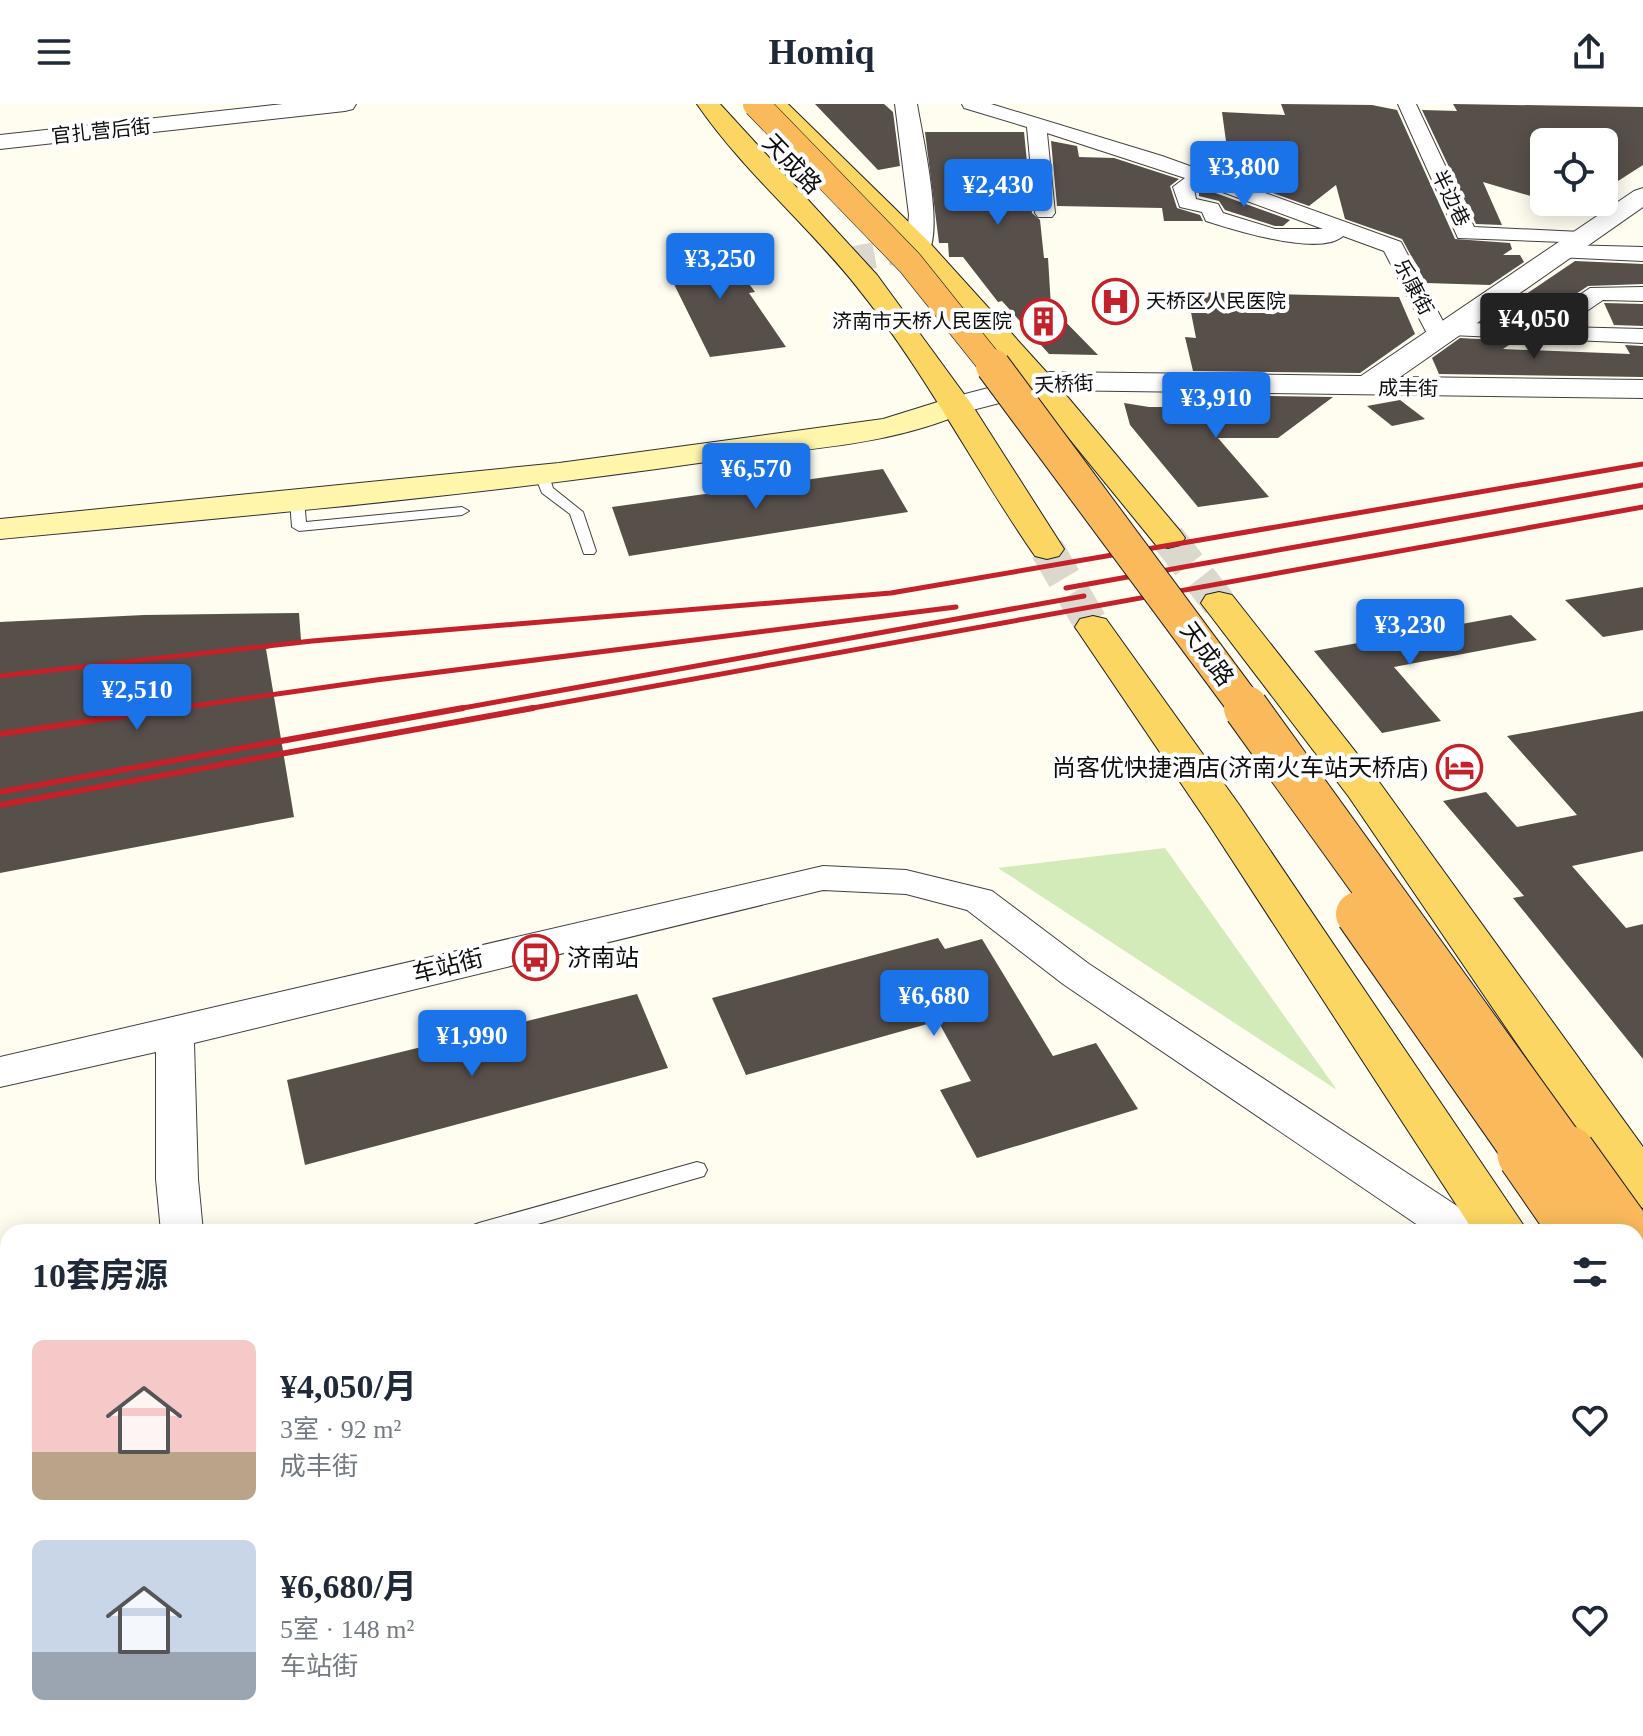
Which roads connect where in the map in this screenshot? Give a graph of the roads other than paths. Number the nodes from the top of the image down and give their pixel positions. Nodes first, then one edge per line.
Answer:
1 (279, 104) edge
2 (345, 104) edge
3 (708, 104) edge
4 (737, 104) edge
5 (756, 104) edge
6 (775, 104) edge
7 (906, 104) edge
8 (971, 104) edge
9 (1407, 104) edge
10 (1036, 124) junction
11 (0, 132) edge
12 (0, 142) edge
13 (1188, 183) dead end
14 (1643, 196) edge
15 (1045, 213) dead end
16 (1360, 235) junction
17 (1572, 245) junction
18 (919, 247) junction
19 (1643, 254) edge
20 (1643, 294) edge
21 (1447, 333) junction
22 (1538, 333) junction
23 (1643, 336) edge
24 (1039, 382) junction
25 (1365, 387) junction
26 (1643, 389) edge
27 (957, 405) junction
28 (541, 473) junction
29 (297, 500) junction
30 (462, 511) dead end
31 (0, 517) edge
32 (0, 529) edge
33 (1168, 538) tunnel mouth
34 (1047, 549) tunnel mouth
35 (589, 551) dead end
36 (1219, 603) tunnel mouth
37 (1093, 627) tunnel mouth
38 (175, 1033) junction
39 (0, 1072) edge
40 (697, 1170) dead end
41 (1643, 1187) edge
42 (181, 1224) edge
43 (507, 1224) edge
44 (1450, 1224) edge
45 (1497, 1224) edge
46 (1574, 1224) edge
47 (1617, 1224) edge

1 - 11 street, 官扎营后街
2 - 12 street, 官扎营后街
3 - 27 main road, 天成路
4 - 46 highway, 天成路, bridge
5 - 47 highway, 天成路, bridge
6 - 18 main road, 天成路
7 - 18 street
8 - 10 street, 乐康街
9 - 17 street, 半边巷
10 - 15 street
10 - 16 street, 乐康街
13 - 16 street
14 - 17 street
16 - 21 street, 乐康街
17 - 19 street
17 - 21 street
18 - 24 main road, 天成路
20 - 22 street
21 - 22 street
21 - 25 street
22 - 23 street
24 - 25 street, 天桥街
24 - 27 street, 天桥街
24 - 33 main road, 天成路
25 - 26 street, 成丰街
27 - 28 main road
27 - 31 main road
27 - 34 main road, 天成路
28 - 29 main road
28 - 35 lane
29 - 30 lane
29 - 32 main road
36 - 41 main road, 天成路
37 - 45 main road
38 - 39 street, 车站街
38 - 42 street
38 - 44 street, 车站街
40 - 43 lane

